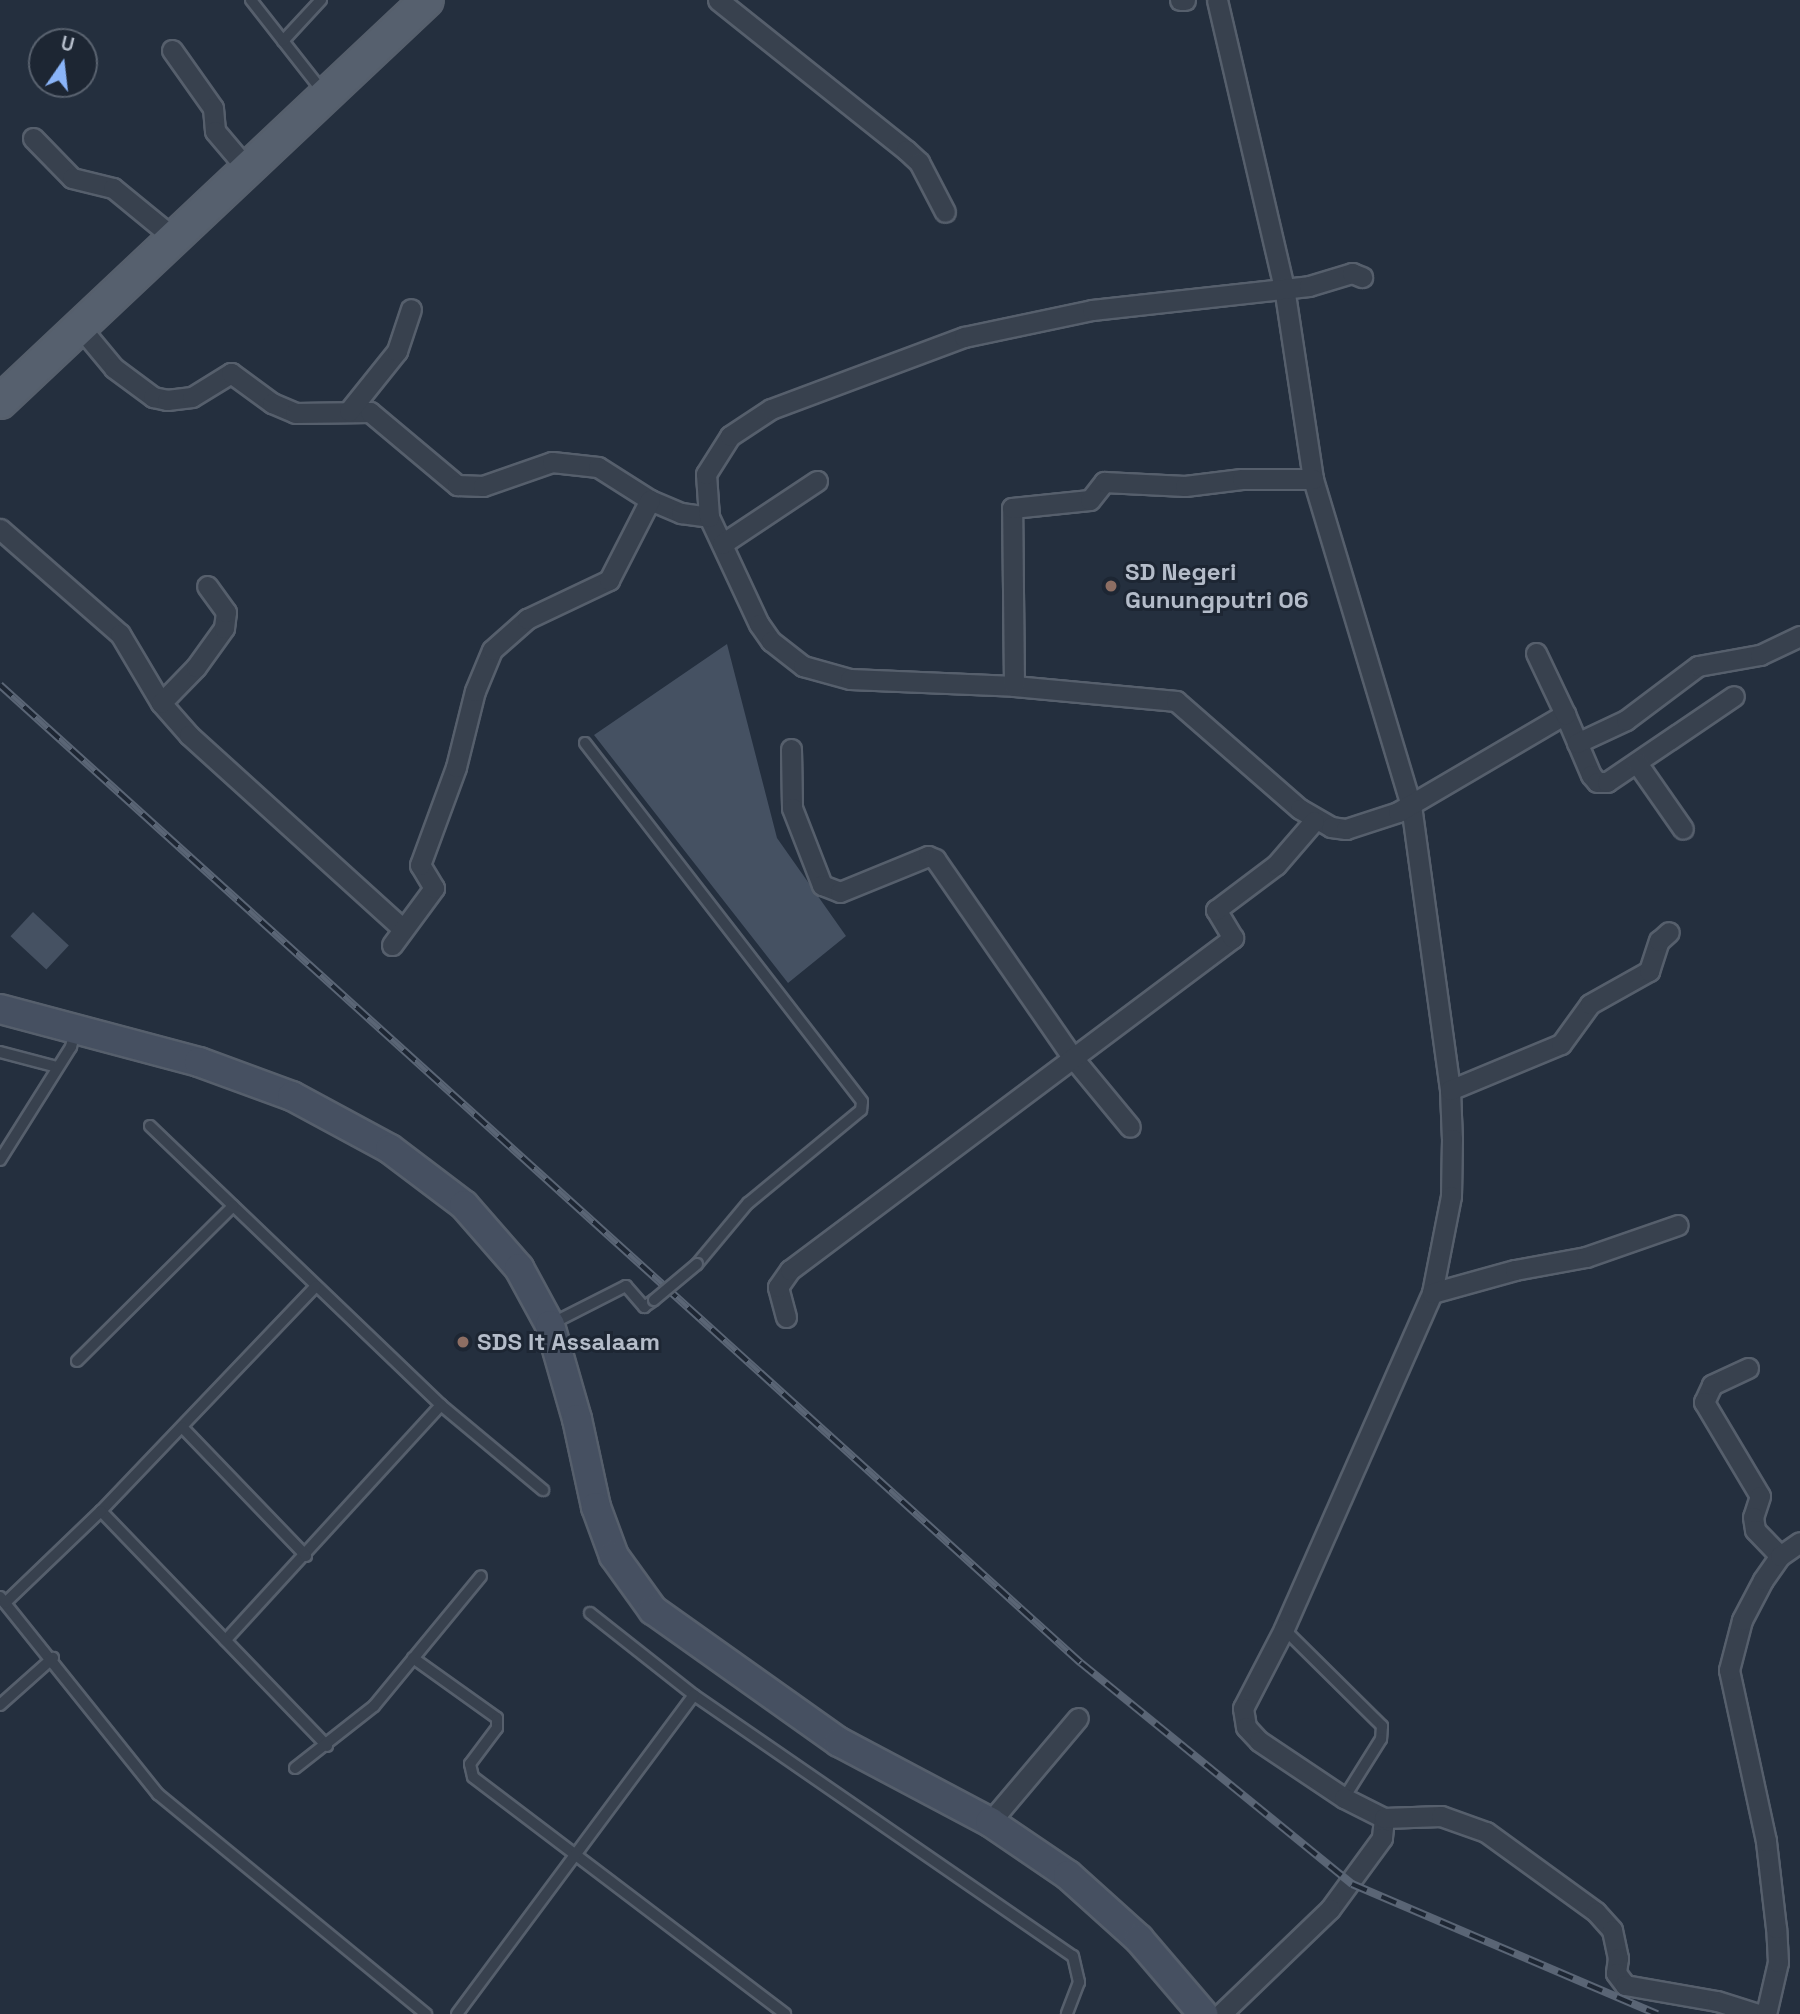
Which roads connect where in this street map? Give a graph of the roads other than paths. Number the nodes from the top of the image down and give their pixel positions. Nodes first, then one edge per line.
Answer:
1 (251, 0) edge
2 (321, 0) edge
3 (427, 0) edge
4 (718, 0) edge
5 (1180, 0) edge
6 (1185, 0) edge
7 (1217, 0) edge
8 (283, 41) junction
9 (172, 50) dead end
10 (326, 96) junction
11 (33, 138) dead end
12 (248, 170) junction
13 (945, 212) dead end
14 (174, 238) junction
15 (1362, 277) dead end
16 (1284, 287) junction
17 (411, 309) dead end
18 (80, 327) junction
19 (0, 402) edge
20 (349, 411) junction
21 (1313, 479) junction
22 (817, 481) dead end
23 (650, 500) junction
24 (709, 517) junction
25 (0, 529) edge
26 (723, 544) junction
27 (206, 586) dead end
28 (1800, 636) edge
29 (1536, 653) dead end
30 (1014, 686) junction
31 (1734, 696) dead end
32 (161, 703) junction
33 (1565, 715) junction
34 (585, 743) dead end
35 (1577, 743) junction
36 (791, 749) dead end
37 (1637, 763) junction
38 (1411, 805) junction
39 (1314, 821) junction
40 (1683, 829) dead end
41 (1669, 932) dead end
42 (0, 1009) edge
43 (76, 1027) junction
44 (0, 1052) edge
45 (1073, 1058) junction
46 (57, 1067) junction
47 (1450, 1090) junction
48 (150, 1126) dead end
49 (1130, 1127) dead end
50 (0, 1160) edge
51 (233, 1206) junction
52 (1678, 1225) dead end
53 (316, 1286) junction
54 (1432, 1293) junction
55 (786, 1317) dead end
56 (550, 1325) junction
57 (77, 1361) dead end
58 (1748, 1368) dead end
59 (441, 1405) junction
60 (182, 1427) junction
61 (543, 1490) dead end
62 (101, 1511) junction
63 (1800, 1542) edge
64 (306, 1556) junction
65 (1780, 1556) junction
66 (481, 1576) dead end
67 (2, 1600) edge
68 (590, 1613) dead end
69 (1284, 1629) junction
70 (226, 1640) junction
71 (53, 1658) junction
72 (413, 1658) junction
73 (694, 1695) junction
74 (0, 1705) edge
75 (1078, 1718) dead end
76 (327, 1746) junction
77 (295, 1768) dead end
78 (1344, 1798) junction
79 (1384, 1818) junction
80 (990, 1822) junction
81 (578, 1855) junction
82 (426, 2014) edge
83 (457, 2014) edge
84 (785, 2014) edge
85 (1067, 2014) edge
86 (1203, 2014) edge
87 (1221, 2014) edge
88 (1758, 2014) edge
89 (1766, 2014) edge

1 - 8 lane
2 - 8 lane
3 - 10 main road
4 - 13 street
5 - 6 street
7 - 16 street
8 - 10 lane
9 - 12 street
10 - 12 main road
11 - 14 street
12 - 14 main road
14 - 18 main road
15 - 16 street
16 - 21 street
16 - 24 street
17 - 20 street
18 - 19 main road
18 - 20 street
20 - 23 street
21 - 30 street
21 - 38 street
22 - 26 street
23 - 24 street
23 - 32 street
24 - 26 street
25 - 32 street
26 - 30 street
27 - 32 street
28 - 35 street
29 - 33 street
30 - 39 street
31 - 37 street
33 - 35 street
33 - 38 street
34 - 56 lane, bridge
35 - 37 street
36 - 45 street
37 - 40 street
38 - 39 street
38 - 47 street
39 - 45 street
41 - 47 street
42 - 43 street
43 - 46 lane
43 - 56 street
44 - 46 lane
45 - 49 street
45 - 55 street
46 - 50 lane
47 - 54 street
48 - 51 lane
51 - 53 lane
51 - 57 lane
52 - 54 street
53 - 59 lane
53 - 60 lane
54 - 69 street
56 - 80 street
58 - 65 street
59 - 61 lane
59 - 64 lane
60 - 62 lane
60 - 64 lane
62 - 67 lane
62 - 70 lane
63 - 65 street
64 - 70 lane
65 - 89 street
66 - 72 lane
67 - 71 lane
68 - 73 lane
69 - 78 lane
69 - 78 street
70 - 76 lane
71 - 74 lane
71 - 82 lane
72 - 76 lane
72 - 81 lane
73 - 81 lane
73 - 85 lane
75 - 80 street
76 - 77 lane
78 - 79 street
79 - 87 street
79 - 88 street
80 - 86 street
81 - 83 lane
81 - 84 lane

